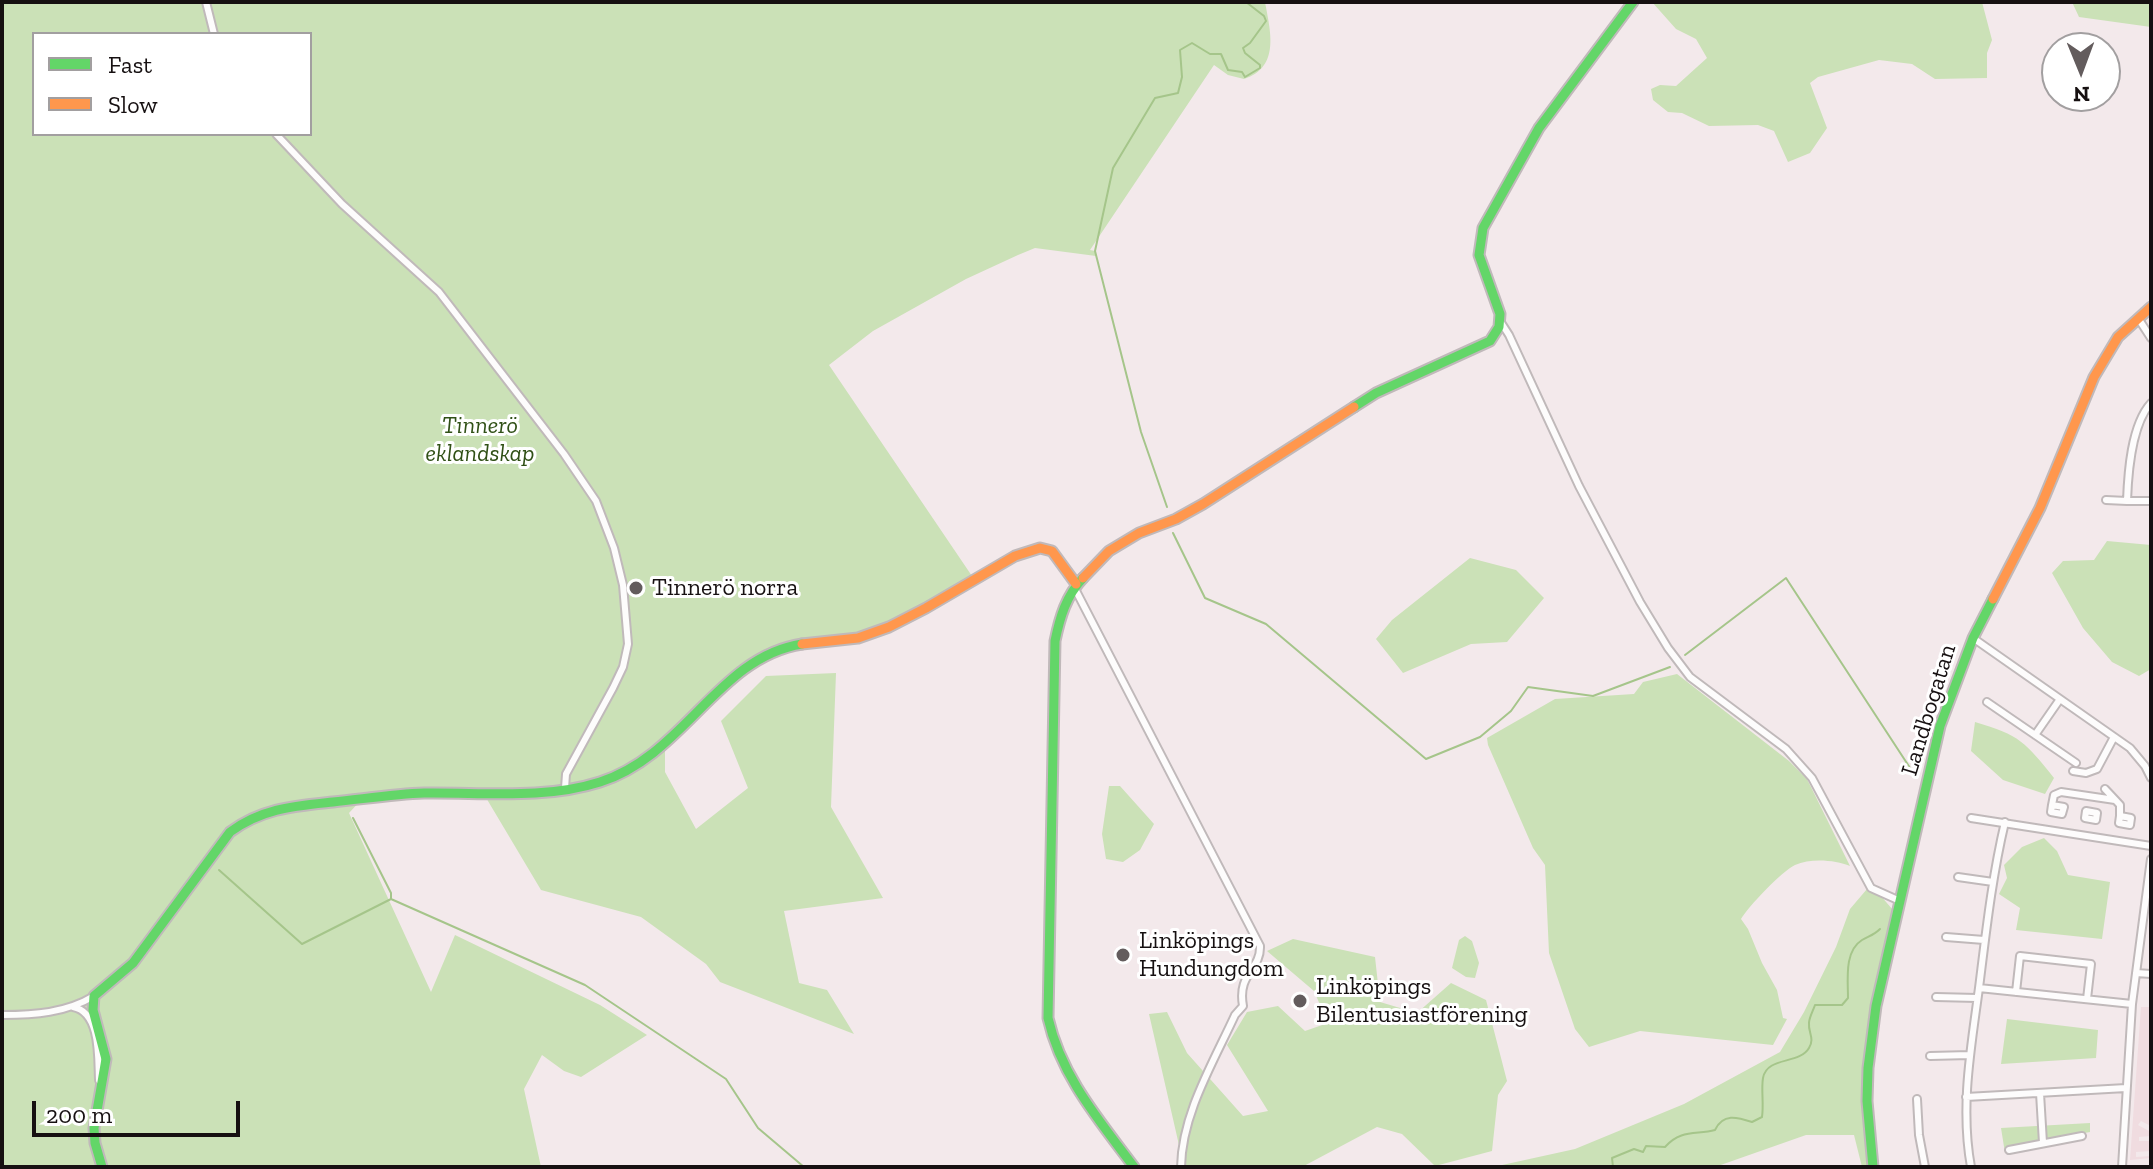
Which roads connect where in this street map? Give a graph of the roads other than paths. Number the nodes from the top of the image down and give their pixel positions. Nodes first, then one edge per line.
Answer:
1 (206, 2) edge
2 (1633, 2) edge
3 (214, 32) edge
4 (278, 136) edge
5 (2151, 307) edge
6 (2138, 318) junction
7 (1500, 321) junction
8 (2151, 338) edge
9 (2151, 403) edge
10 (2106, 500) dead end
11 (2127, 501) junction
12 (2151, 501) edge
13 (1075, 586) junction
14 (1973, 638) junction
15 (2060, 699) junction
16 (1987, 702) dead end
17 (2035, 735) junction
18 (2114, 737) junction
19 (2076, 763) dead end
20 (2073, 771) dead end
21 (2151, 778) edge
22 (565, 788) junction
23 (2105, 789) dead end
24 (2088, 796) junction
25 (2115, 800) junction
26 (2052, 805) dead end
27 (2086, 811) dead end
28 (2120, 816) dead end
29 (1971, 818) dead end
30 (2005, 822) junction
31 (2151, 846) edge
32 (2151, 859) edge
33 (2150, 873) edge
34 (1958, 877) dead end
35 (1993, 882) junction
36 (1900, 901) junction
37 (2142, 923) junction
38 (2151, 925) edge
39 (1946, 937) dead end
40 (1984, 940) junction
41 (2136, 973) junction
42 (2151, 974) edge
43 (1979, 988) junction
44 (2016, 992) junction
45 (94, 996) junction
46 (1936, 997) dead end
47 (1977, 998) junction
48 (2087, 999) junction
49 (2132, 1004) junction
50 (73, 1007) junction
51 (2, 1015) edge
52 (1970, 1055) junction
53 (1930, 1056) dead end
54 (2126, 1088) junction
55 (100, 1092) junction
56 (2040, 1093) junction
57 (1966, 1097) junction
58 (1917, 1099) dead end
59 (2082, 1136) dead end
60 (2043, 1143) junction
61 (2009, 1150) dead end
62 (102, 1167) edge
63 (1134, 1167) edge
64 (1181, 1167) edge
65 (1873, 1167) edge
66 (1925, 1167) edge
67 (1971, 1167) edge
68 (2122, 1167) edge

1 - 3 street
2 - 7 street
4 - 22 street
5 - 6 street, Landbogatan
6 - 8 street
6 - 14 street, Landbogatan
7 - 13 street
7 - 36 street
9 - 11 street
10 - 11 street
11 - 12 street
13 - 22 street
13 - 63 street
13 - 64 street
14 - 15 street
14 - 36 street, Landbogatan
15 - 17 street
15 - 18 street
16 - 17 street
17 - 19 street
18 - 20 street
18 - 21 street
22 - 45 street
23 - 25 street
24 - 25 street
24 - 26 street
24 - 27 street
25 - 28 street
29 - 30 street
30 - 31 street
30 - 35 street
32 - 33 street
33 - 37 street
34 - 35 street
35 - 40 street
36 - 65 street, Landbogatan
37 - 38 street
37 - 41 street
39 - 40 street
40 - 43 street
41 - 42 street
41 - 49 street
43 - 44 street
43 - 47 street
44 - 48 street
44 - 48 street
45 - 50 street
45 - 55 street
46 - 47 street
47 - 52 street
48 - 49 street
49 - 54 street
50 - 51 street
50 - 55 street
52 - 53 street
52 - 57 street
54 - 56 street
54 - 68 street
55 - 62 street
56 - 57 street
56 - 60 street
57 - 67 street
58 - 66 street
59 - 60 street
60 - 61 street

